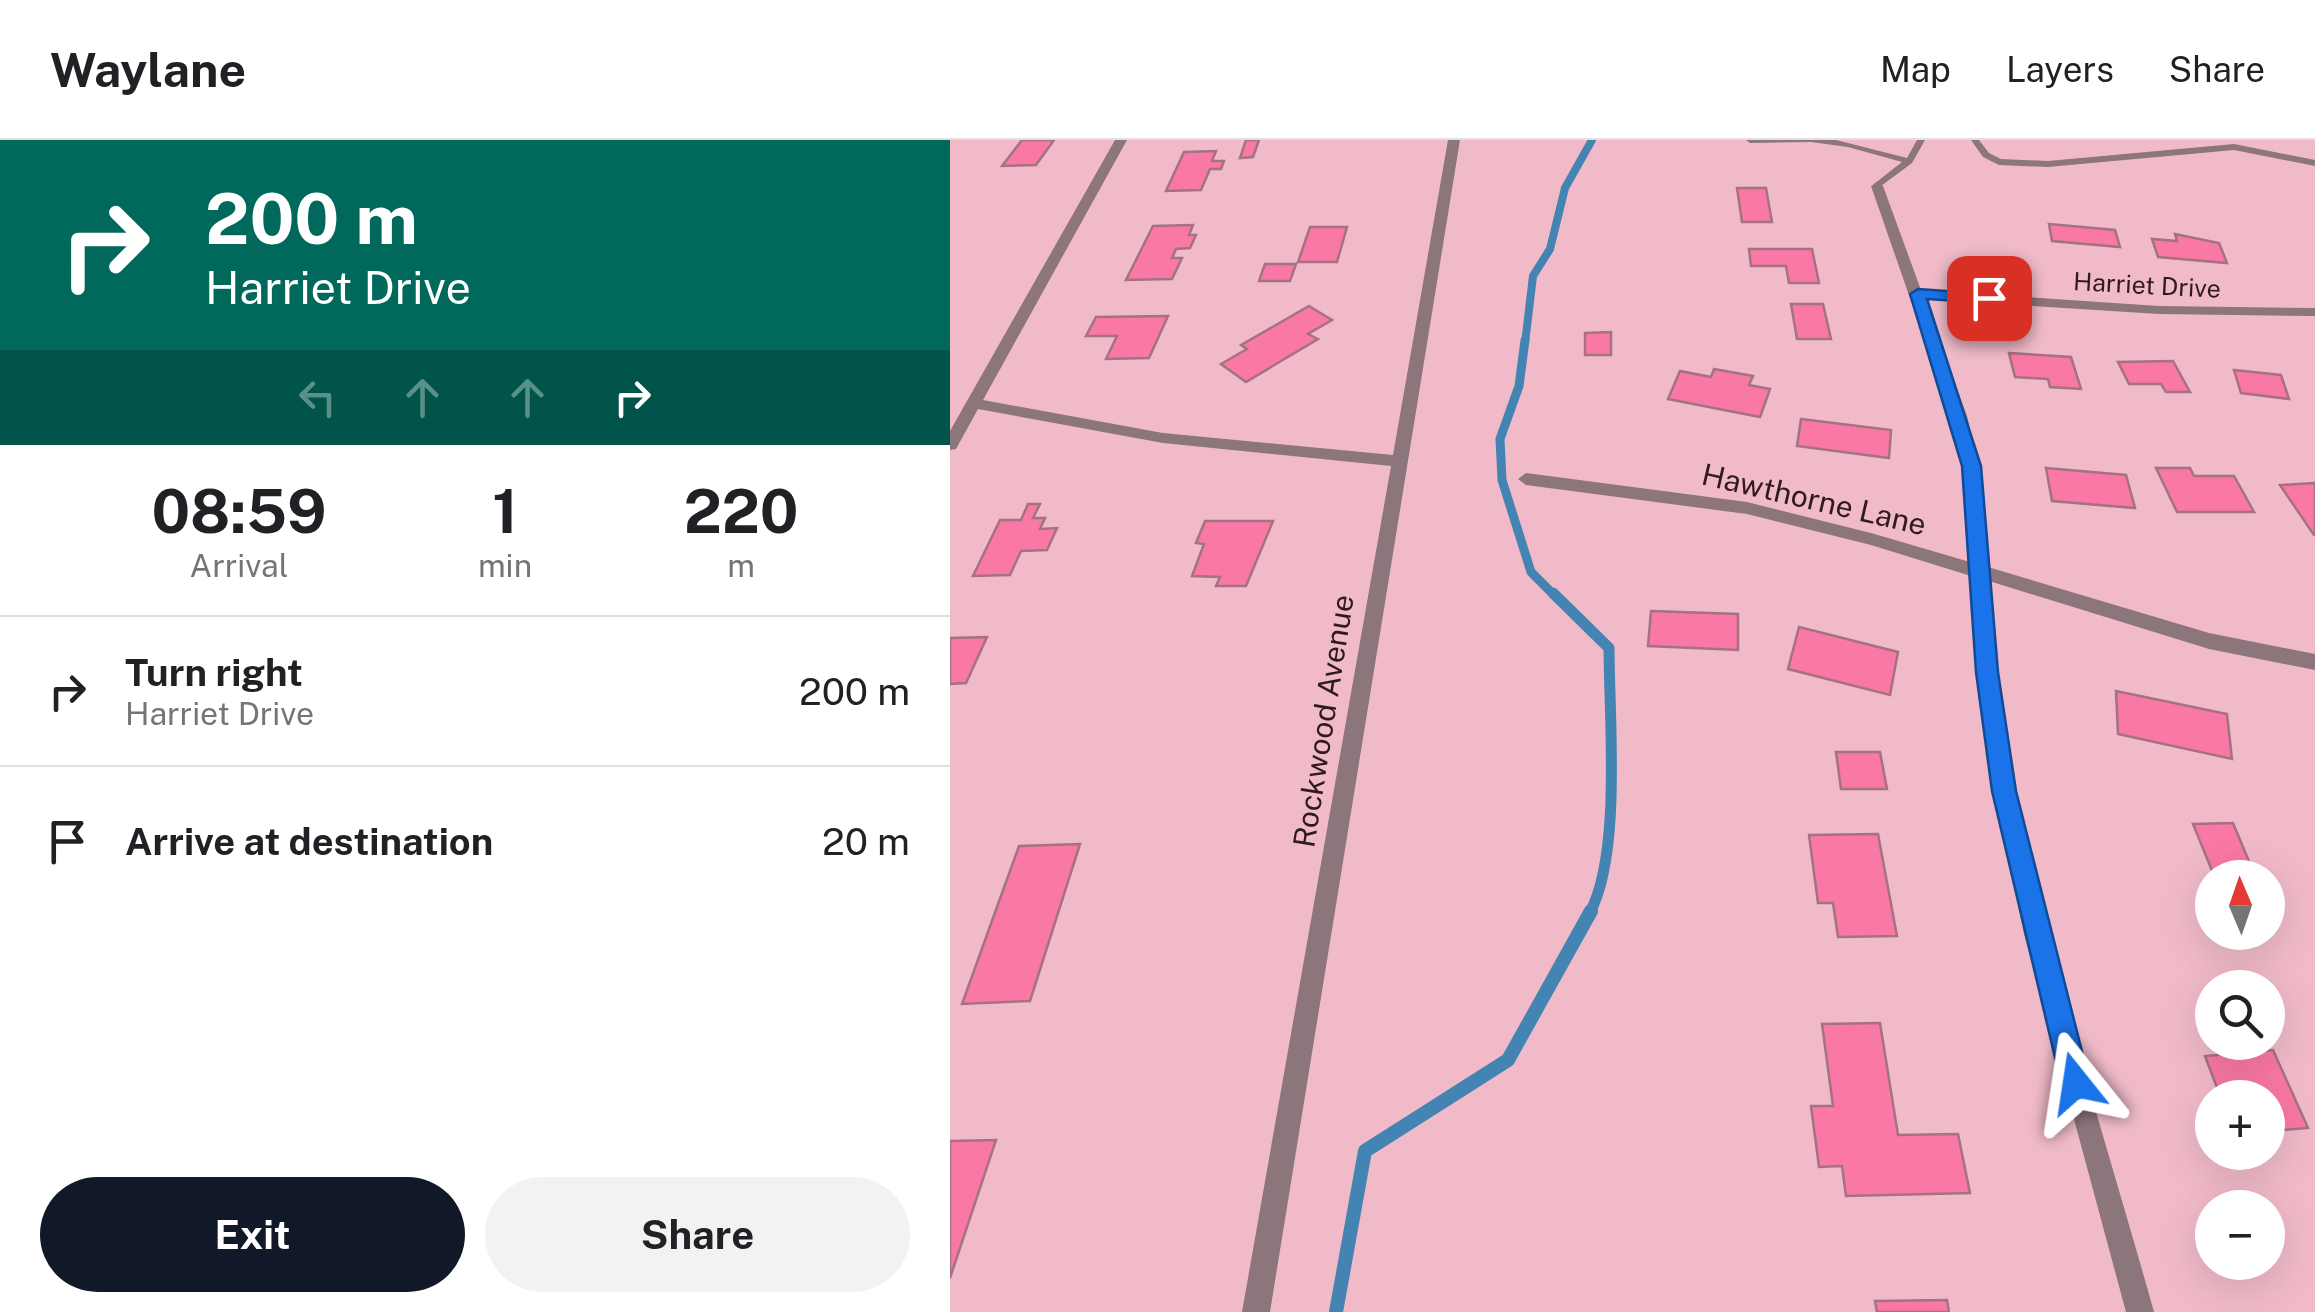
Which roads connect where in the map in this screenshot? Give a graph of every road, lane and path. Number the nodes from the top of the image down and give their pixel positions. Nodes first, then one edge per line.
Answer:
1 (1121, 140) edge
2 (1454, 140) edge
3 (1750, 140) edge
4 (1810, 140) edge
5 (1922, 140) edge
6 (1974, 140) edge
7 (2291, 143) dead end
8 (1909, 161) junction
9 (2311, 161) edge
10 (1877, 186) joint
11 (1918, 294) junction
12 (2315, 312) edge
13 (974, 403) junction
14 (950, 445) edge
15 (1397, 461) junction
16 (1526, 479) dead end
17 (1982, 571) junction
18 (2315, 662) edge
19 (1256, 1312) edge
20 (2140, 1312) edge

1 - 13 street
2 - 15 street, Rockwood Avenue
3 - 4 lane
4 - 8 lane
5 - 8 lane
6 - 9 lane
7 - 9 lane
8 - 10 lane
10 - 11 street
11 - 12 street, Harriet Drive
11 - 17 street
13 - 14 street
13 - 15 street
15 - 19 street, Rockwood Avenue
16 - 17 street, Hawthorne Lane
17 - 18 street, Hawthorne Lane
17 - 20 street

